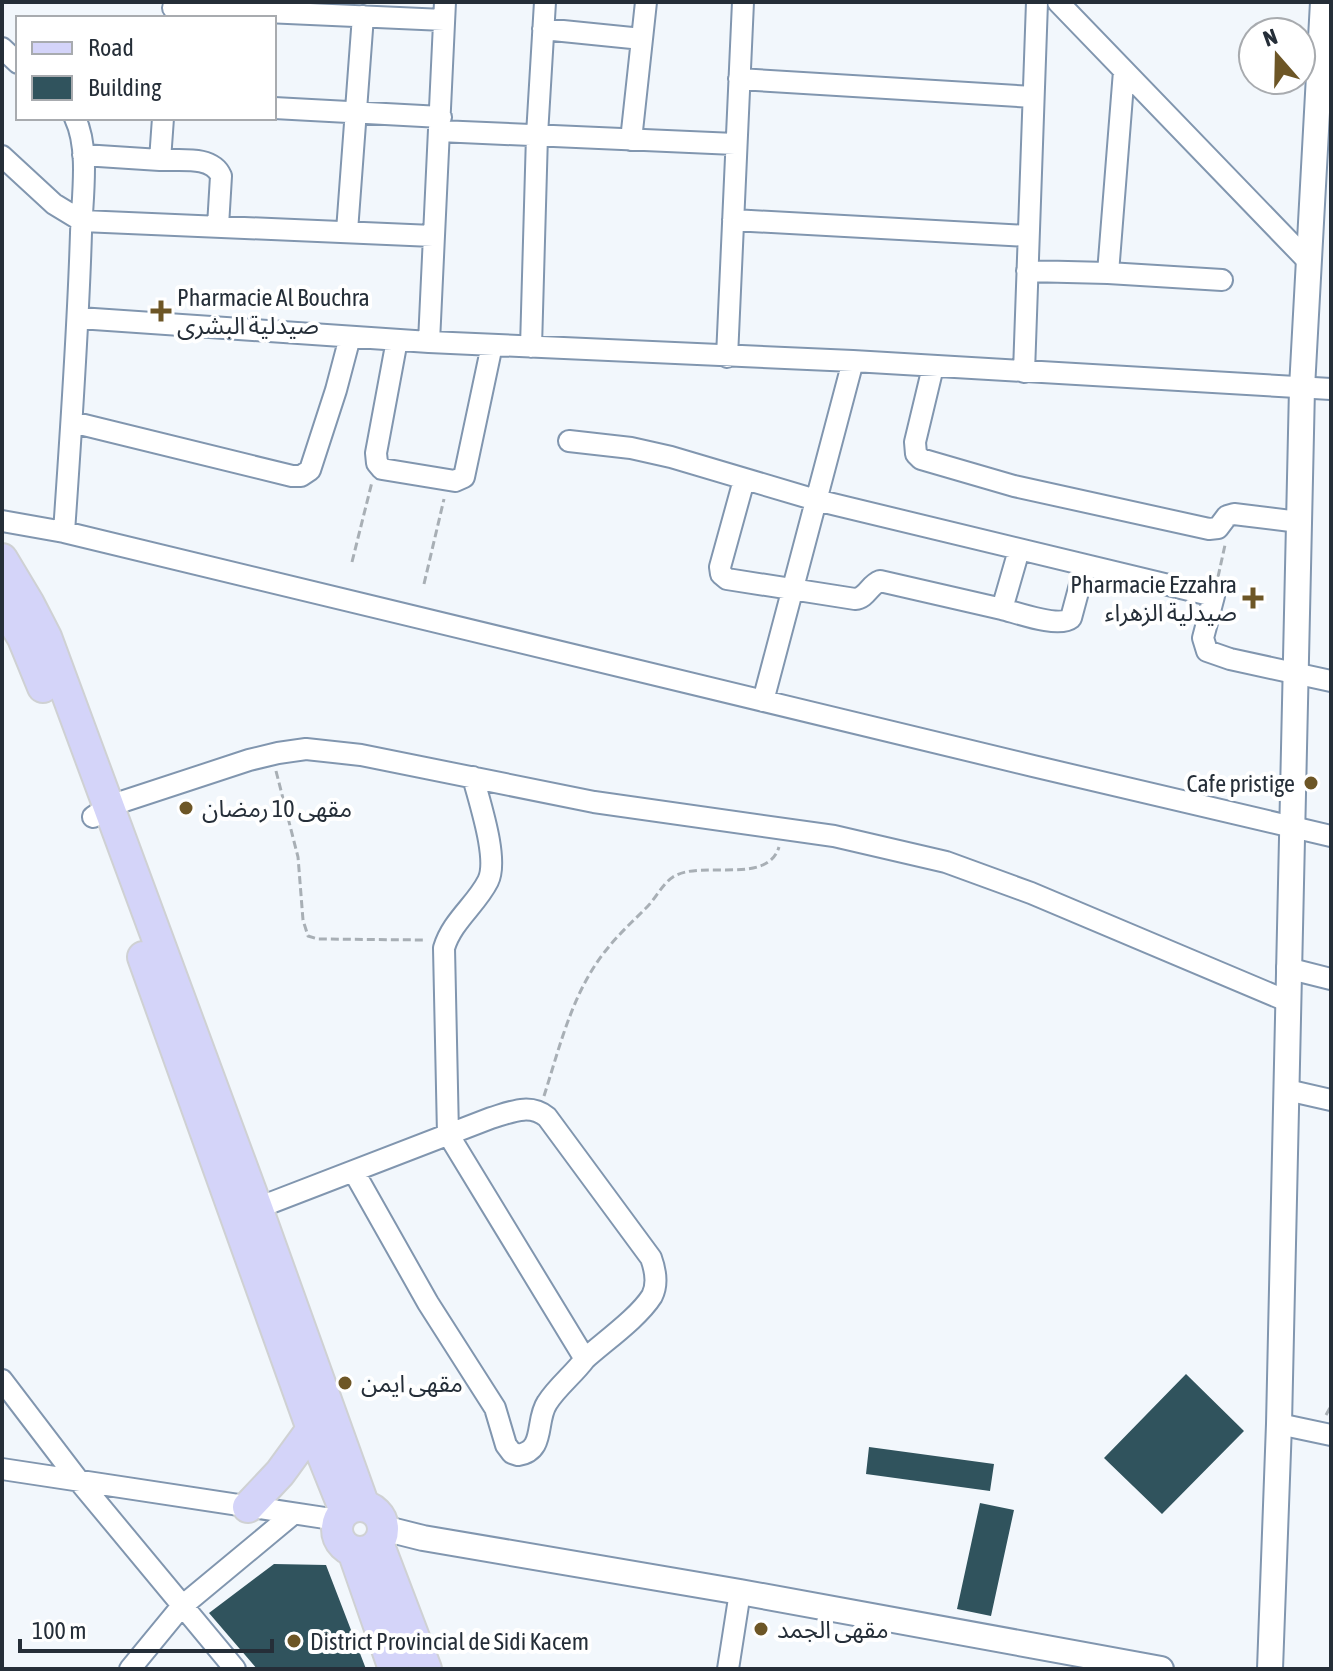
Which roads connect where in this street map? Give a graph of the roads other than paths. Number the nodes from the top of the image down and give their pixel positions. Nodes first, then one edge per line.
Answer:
1 (545, 2) edge
2 (646, 2) edge
3 (743, 2) edge
4 (1037, 2) edge
5 (1058, 2) edge
6 (1323, 2) edge
7 (172, 9) edge
8 (444, 11) edge
9 (363, 16) junction
10 (543, 29) junction
11 (642, 39) junction
12 (1124, 71) junction
13 (739, 79) junction
14 (1033, 97) junction
15 (276, 108) edge
16 (357, 113) junction
17 (76, 120) edge
18 (163, 120) edge
19 (440, 124) junction
20 (537, 135) junction
21 (631, 140) junction
22 (735, 144) junction
23 (83, 155) junction
24 (2, 156) edge
25 (160, 160) junction
26 (733, 220) junction
27 (82, 221) junction
28 (218, 226) junction
29 (347, 231) junction
30 (433, 236) junction
31 (1028, 236) junction
32 (1309, 262) junction
33 (1027, 271) junction
34 (1108, 273) junction
35 (1222, 280) dead end
36 (79, 318) junction
37 (350, 337) junction
38 (397, 340) junction
39 (429, 342) junction
40 (492, 345) junction
41 (531, 347) junction
42 (727, 357) junction
43 (853, 361) junction
44 (933, 367) junction
45 (1024, 372) junction
46 (1302, 388) junction
47 (1331, 389) edge
48 (72, 422) junction
49 (569, 441) dead end
50 (744, 480) junction
51 (816, 500) junction
52 (2, 521) edge
53 (1299, 522) junction
54 (64, 532) junction
55 (1019, 550) junction
56 (2, 559) edge
57 (1085, 566) junction
58 (793, 588) junction
59 (2, 603) edge
60 (1002, 609) junction
61 (1294, 673) junction
62 (1331, 681) edge
63 (763, 701) junction
64 (473, 777) junction
65 (101, 811) junction
66 (1290, 825) junction
67 (1331, 836) edge
68 (1287, 968) junction
69 (1331, 979) edge
70 (1287, 1001) junction
71 (1287, 1090) junction
72 (1331, 1100) edge
73 (448, 1134) junction
74 (354, 1172) junction
75 (247, 1212) junction
76 (585, 1359) junction
77 (2, 1380) edge
78 (1279, 1424) junction
79 (312, 1429) junction
80 (1331, 1435) edge
81 (2, 1469) edge
82 (79, 1481) junction
83 (248, 1507) junction
84 (293, 1514) junction
85 (360, 1527) junction
86 (740, 1592) junction
87 (181, 1607) junction
88 (130, 1669) edge
89 (235, 1669) edge
90 (394, 1669) edge
91 (426, 1669) edge
92 (728, 1669) edge
93 (1161, 1669) edge
94 (1270, 1669) edge

1 - 10 street
2 - 11 street
3 - 13 street
4 - 14 street
5 - 12 street
6 - 32 street
7 - 9 street
8 - 9 street
8 - 19 street
9 - 16 street
10 - 11 street
10 - 20 street
11 - 21 street
12 - 32 street
12 - 34 street
13 - 14 street
13 - 22 street
14 - 31 street
15 - 16 street
16 - 19 street
16 - 29 street
17 - 23 street
18 - 25 street
19 - 20 street
19 - 30 street
20 - 21 street
20 - 41 street
21 - 22 street
22 - 26 street
23 - 25 street
23 - 27 street
24 - 27 street
25 - 28 street
26 - 31 street
26 - 42 street
27 - 28 street
27 - 36 street
28 - 29 street
29 - 30 street
30 - 39 street
31 - 33 street
32 - 46 street
33 - 34 street
33 - 45 street
34 - 35 street
36 - 37 street
36 - 48 street
37 - 38 street
37 - 48 street
38 - 39 street
38 - 40 street
39 - 40 street
40 - 41 street
41 - 42 street
42 - 43 street
43 - 44 street
43 - 51 street
44 - 45 street
44 - 53 street
45 - 46 street
46 - 47 street
46 - 53 street
48 - 54 street
49 - 50 street
50 - 51 street
50 - 58 street
51 - 55 street
51 - 58 street
52 - 54 street
53 - 61 street
54 - 63 street
55 - 57 street
55 - 60 street
56 - 65 main road
57 - 60 street
57 - 61 street
58 - 60 street
58 - 63 street
59 - 65 main road
61 - 62 street
61 - 66 street
63 - 66 street
64 - 65 street
64 - 70 street
64 - 73 street
65 - 75 main road
66 - 67 street
66 - 68 street
68 - 69 street
68 - 70 street
70 - 71 street
71 - 72 street
71 - 78 street
73 - 74 street
73 - 76 street
73 - 76 street
74 - 75 street
74 - 76 street
75 - 79 main road
75 - 85 main road
77 - 82 street
78 - 80 street
78 - 94 street
79 - 83 main road
79 - 85 main road
81 - 82 street
82 - 83 street
82 - 87 street
83 - 84 street
84 - 85 street
84 - 87 street
85 - 86 street
85 - 90 main road
85 - 91 main road
86 - 92 street
86 - 93 street
87 - 88 street
87 - 89 street

